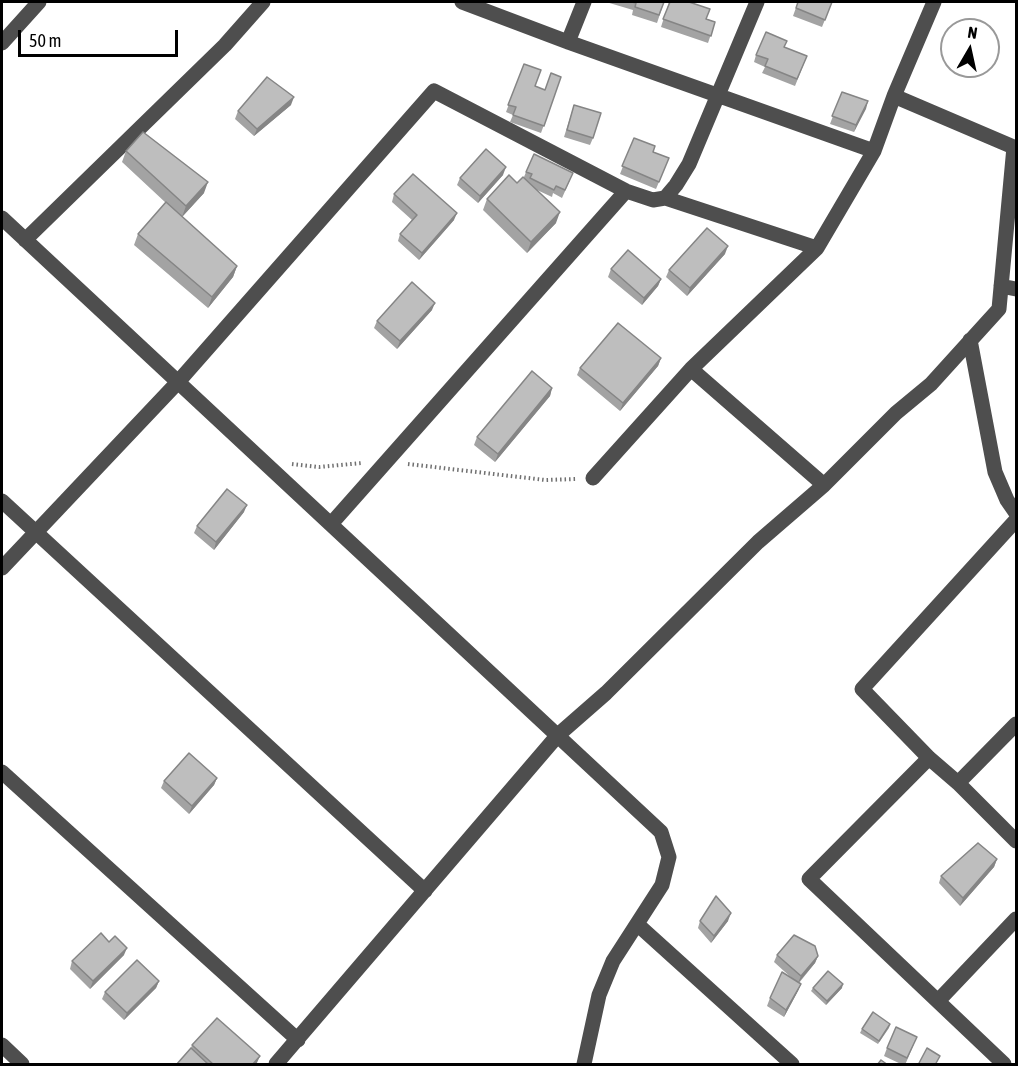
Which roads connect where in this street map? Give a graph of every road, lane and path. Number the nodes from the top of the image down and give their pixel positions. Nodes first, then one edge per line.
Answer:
1 (39, 2) edge
2 (263, 2) edge
3 (462, 2) edge
4 (584, 2) edge
5 (757, 2) edge
6 (934, 2) edge
7 (568, 42) junction
8 (2, 43) edge
9 (719, 96) junction
10 (894, 96) junction
11 (1016, 148) edge
12 (874, 151) junction
13 (626, 191) junction
14 (665, 198) junction
15 (2, 218) edge
16 (25, 240) junction
17 (817, 248) junction
18 (1000, 286) junction
19 (1017, 289) edge
20 (970, 340) junction
21 (692, 369) junction
22 (178, 382) junction
23 (264, 462) junction
24 (387, 462) junction
25 (593, 478) joint
26 (824, 485) junction
27 (2, 501) edge
28 (1017, 513) edge
29 (1017, 520) edge
30 (331, 525) junction
31 (35, 532) junction
32 (2, 568) edge
33 (1017, 724) edge
34 (558, 735) junction
35 (929, 758) junction
36 (2, 772) edge
37 (958, 783) junction
38 (1017, 841) edge
39 (425, 891) junction
40 (1017, 919) edge
41 (637, 924) junction
42 (938, 1001) junction
43 (298, 1040) junction
44 (2, 1046) edge
45 (22, 1065) edge
46 (276, 1065) edge
47 (584, 1065) edge
48 (792, 1065) edge
49 (1004, 1065) edge

1 - 8 street
2 - 16 street
3 - 7 street
4 - 7 street
5 - 9 street
6 - 10 street
7 - 9 street
9 - 12 street
9 - 14 street
10 - 11 street
10 - 12 street
11 - 18 street
12 - 17 street
13 - 14 street
13 - 22 street
13 - 24 street
14 - 17 street
15 - 16 street
16 - 22 street
17 - 21 street
18 - 19 street
18 - 20 street
20 - 26 street
20 - 28 street
21 - 25 street
21 - 26 street
22 - 23 street
22 - 31 street
23 - 24 path
23 - 30 street
24 - 25 path
24 - 30 street
26 - 34 street
27 - 31 street
29 - 35 street
30 - 34 street
31 - 32 street
31 - 39 street
33 - 37 street
34 - 39 street
34 - 41 street
35 - 37 street
35 - 42 street
36 - 43 street
37 - 38 street
39 - 43 street
40 - 42 street
41 - 47 street
41 - 48 street
42 - 49 street
43 - 46 street
44 - 45 street

